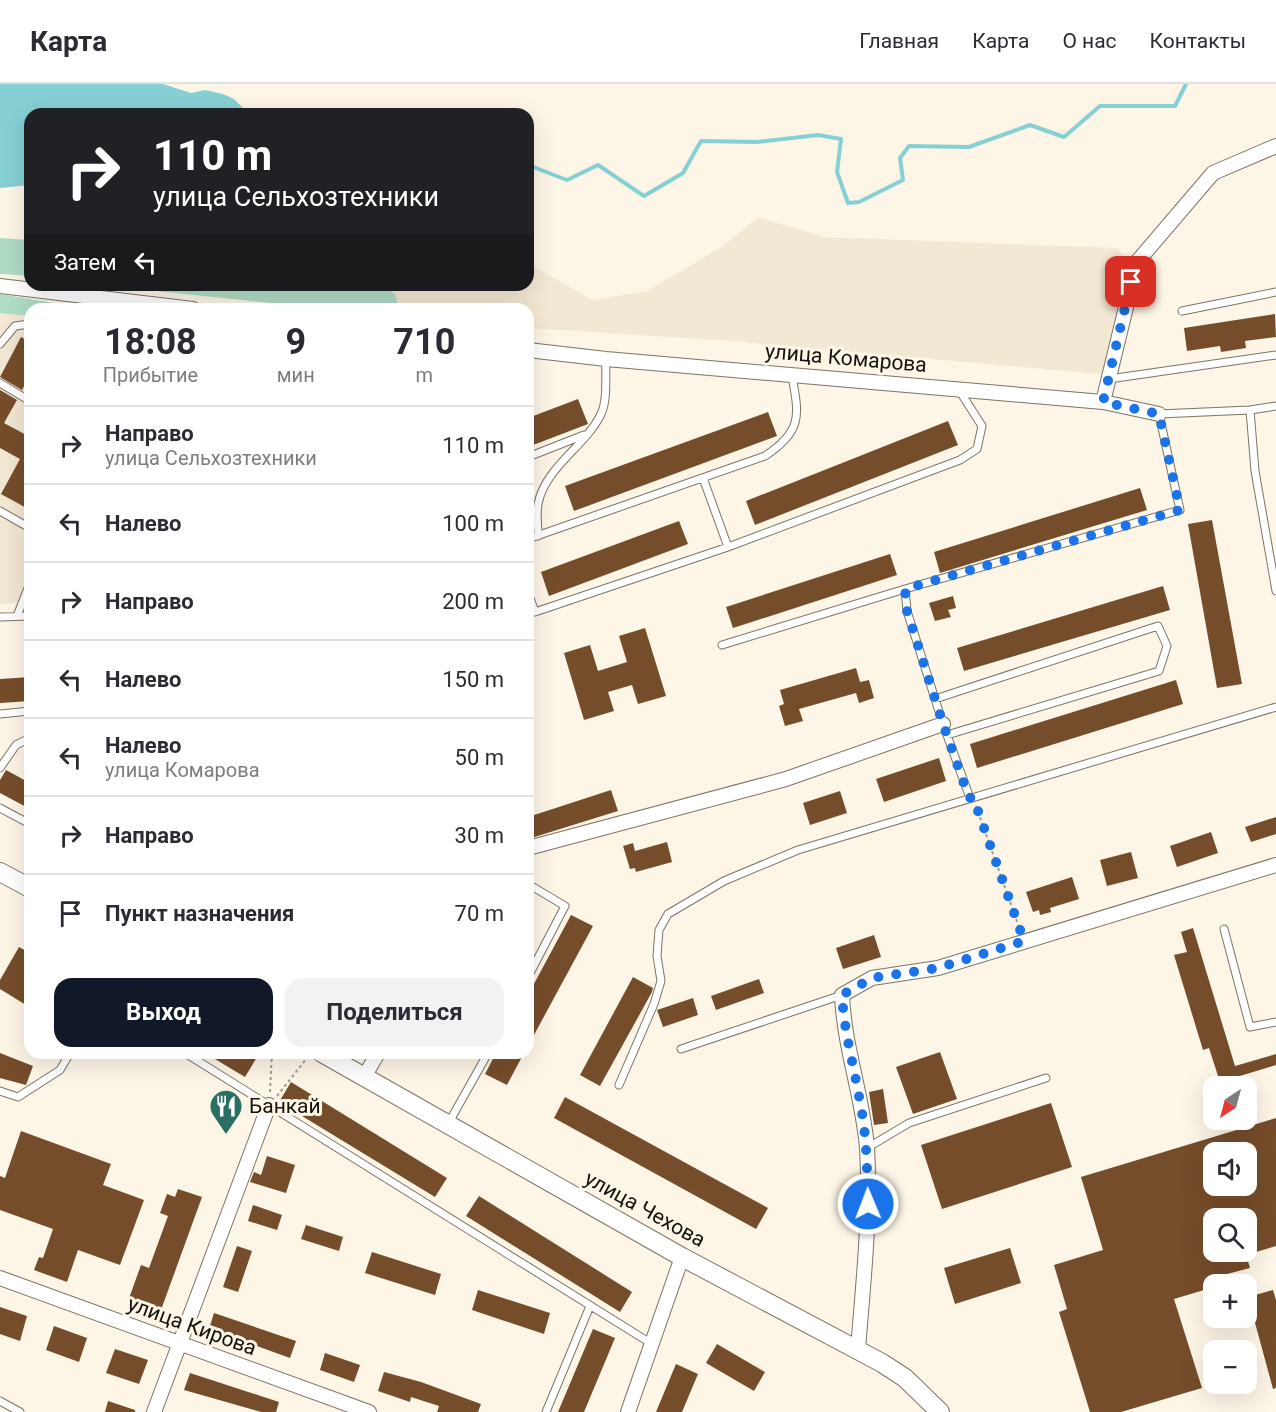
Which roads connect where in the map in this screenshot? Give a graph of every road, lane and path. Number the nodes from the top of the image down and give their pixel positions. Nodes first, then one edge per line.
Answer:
1 (1276, 146) edge
2 (0, 286) edge
3 (24, 289) edge
4 (42, 291) edge
5 (1276, 292) edge
6 (143, 303) edge
7 (1182, 311) dead end
8 (24, 325) edge
9 (0, 344) edge
10 (534, 351) edge
11 (1276, 355) edge
12 (606, 359) junction
13 (792, 374) junction
14 (1106, 380) junction
15 (0, 383) edge
16 (959, 390) junction
17 (24, 397) edge
18 (1103, 402) junction
19 (1276, 405) edge
20 (1250, 410) junction
21 (1159, 414) junction
22 (589, 434) junction
23 (534, 455) edge
24 (704, 478) junction
25 (0, 511) edge
26 (24, 525) edge
27 (538, 536) junction
28 (534, 537) edge
29 (728, 547) junction
30 (905, 589) junction
31 (1276, 591) edge
32 (24, 598) edge
33 (534, 607) edge
34 (17, 616) junction
35 (24, 616) edge
36 (0, 617) edge
37 (722, 645) dead end
38 (935, 699) junction
39 (1276, 707) edge
40 (24, 712) edge
41 (0, 714) edge
42 (945, 730) junction
43 (24, 741) edge
44 (0, 768) edge
45 (971, 798) junction
46 (0, 808) edge
47 (24, 821) edge
48 (534, 846) edge
49 (1276, 865) edge
50 (0, 872) edge
51 (24, 885) edge
52 (534, 888) edge
53 (1224, 928) dead end
54 (1024, 941) junction
55 (534, 965) edge
56 (842, 995) junction
57 (1276, 1022) edge
58 (681, 1049) dead end
59 (66, 1059) edge
60 (195, 1059) edge
61 (272, 1059) edge
62 (312, 1059) edge
63 (322, 1059) edge
64 (374, 1059) edge
65 (485, 1059) edge
66 (364, 1077) junction
67 (1046, 1078) dead end
68 (619, 1085) dead end
69 (0, 1091) edge
70 (269, 1105) junction
71 (448, 1124) junction
72 (867, 1148) junction
73 (682, 1257) junction
74 (0, 1278) edge
75 (590, 1306) junction
76 (179, 1344) junction
77 (652, 1344) junction
78 (858, 1349) junction
79 (0, 1401) edge
80 (20, 1412) edge
81 (154, 1412) edge
82 (369, 1412) edge
83 (546, 1412) edge
84 (628, 1412) edge
85 (940, 1412) edge

1 - 14 street
2 - 3 street
4 - 6 street
5 - 7 lane
8 - 9 lane
10 - 12 street, улица Комарова
11 - 14 lane
12 - 13 street, улица Комарова
12 - 22 lane
13 - 16 street, улица Комарова
13 - 24 lane
14 - 18 street
15 - 17 lane
16 - 18 street, улица Комарова
16 - 29 lane
18 - 21 street, улица Комарова
19 - 20 lane
20 - 21 lane
20 - 31 lane
21 - 30 lane
22 - 23 lane
22 - 27 lane
24 - 27 lane
24 - 29 lane
25 - 26 lane
27 - 28 lane
29 - 33 lane
30 - 37 lane
30 - 38 lane
32 - 34 lane
34 - 35 lane
34 - 36 lane
38 - 42 lane
38 - 42 lane
39 - 45 lane
40 - 41 lane
42 - 45 lane
42 - 48 street
43 - 44 lane
45 - 54 path
45 - 68 lane
46 - 47 lane
49 - 54 street
50 - 51 main road
52 - 55 lane
53 - 57 lane
54 - 56 street
56 - 58 lane
56 - 72 street
59 - 69 lane
60 - 70 lane
61 - 70 path
62 - 70 path
63 - 66 main road, улица Чехова
64 - 66 street
65 - 71 lane
66 - 71 main road, улица Чехова
67 - 72 lane
70 - 75 lane
70 - 76 street
71 - 73 main road, улица Чехова
72 - 78 street
73 - 77 street
73 - 78 main road, улица Чехова
74 - 76 street, улица Кирова
75 - 77 lane
75 - 83 lane
76 - 81 street
76 - 82 street, улица Кирова
77 - 84 street
78 - 85 main road, улица Чехова
79 - 80 lane

